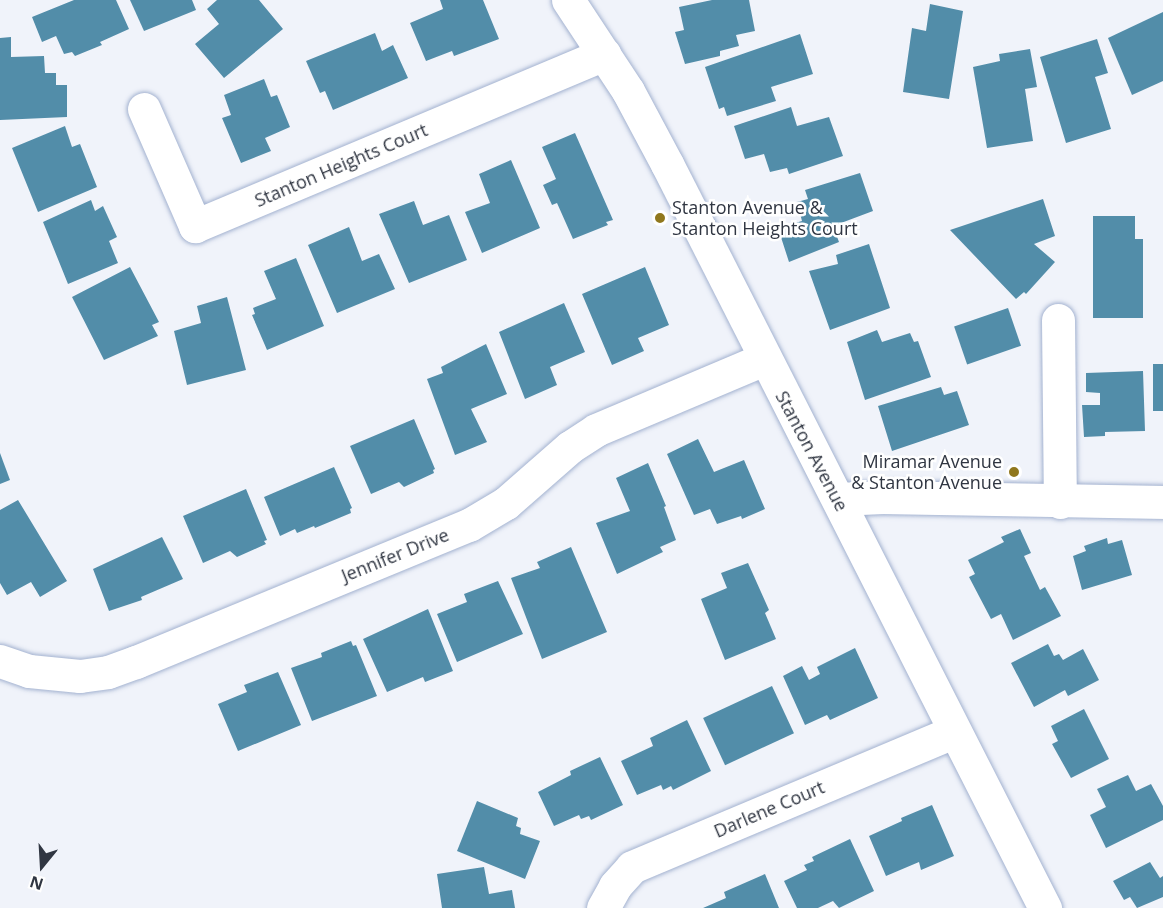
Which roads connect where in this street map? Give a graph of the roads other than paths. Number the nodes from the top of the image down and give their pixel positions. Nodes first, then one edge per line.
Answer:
1 (568, 0) edge
2 (604, 54) junction
3 (144, 109) dead end
4 (1058, 320) dead end
5 (764, 359) junction
6 (838, 499) junction
7 (1060, 502) junction
8 (1158, 511) edge
9 (0, 661) edge
10 (953, 732) junction
11 (603, 908) edge
12 (1045, 908) edge

1 - 2 street, Stanton Avenue
2 - 3 street, Stanton Heights Court
2 - 5 street, Stanton Avenue
4 - 7 street
5 - 6 street, Stanton Avenue
5 - 9 street, Jennifer Drive
6 - 7 street
6 - 10 street, Stanton Avenue
7 - 8 street
10 - 11 street, Darlene Court
10 - 12 street, Stanton Avenue

